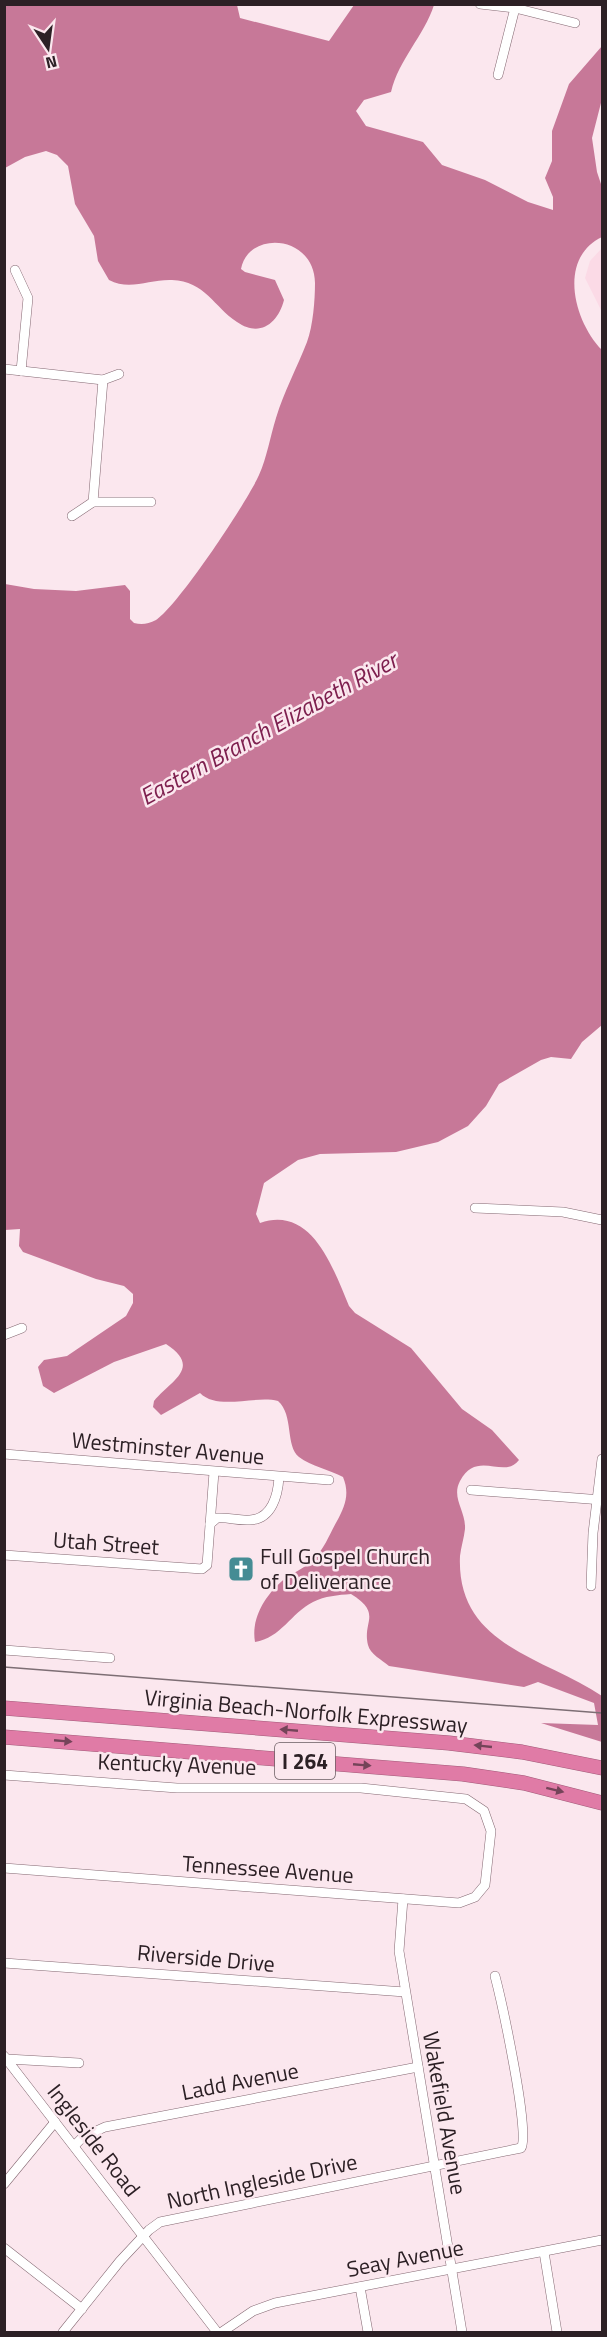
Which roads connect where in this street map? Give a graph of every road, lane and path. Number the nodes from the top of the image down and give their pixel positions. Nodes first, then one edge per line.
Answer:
1 (480, 4) edge
2 (515, 6) edge
3 (575, 23) dead end
4 (498, 75) dead end
5 (15, 270) dead end
6 (4, 369) edge
7 (21, 370) junction
8 (119, 374) dead end
9 (103, 380) junction
10 (93, 502) junction
11 (151, 502) dead end
12 (72, 516) dead end
13 (475, 1208) dead end
14 (603, 1220) edge
15 (22, 1328) dead end
16 (4, 1335) edge
17 (4, 1454) edge
18 (603, 1459) edge
19 (214, 1472) junction
20 (279, 1477) junction
21 (329, 1480) dead end
22 (471, 1490) dead end
23 (600, 1500) edge
24 (210, 1524) junction
25 (4, 1555) edge
26 (591, 1586) dead end
27 (4, 1650) edge
28 (110, 1658) dead end
29 (4, 1708) edge
30 (4, 1737) edge
31 (603, 1768) edge
32 (4, 1775) edge
33 (603, 1803) edge
34 (490, 1849) joint
35 (4, 1868) edge
36 (403, 1899) junction
37 (4, 1963) edge
38 (495, 1976) dead end
39 (405, 1992) junction
40 (6, 2058) edge
41 (79, 2063) dead end
42 (418, 2067) junction
43 (55, 2122) junction
44 (74, 2146) junction
45 (434, 2166) junction
46 (4, 2184) edge
47 (144, 2237) junction
48 (603, 2240) edge
49 (4, 2248) edge
50 (544, 2252) junction
51 (453, 2269) junction
52 (360, 2287) junction
53 (82, 2309) junction
54 (63, 2332) edge
55 (217, 2332) edge
56 (222, 2332) edge
57 (368, 2332) edge
58 (462, 2332) edge
59 (557, 2332) edge

1 - 2 street
2 - 3 street
2 - 4 street
5 - 7 street
6 - 7 street
7 - 9 street
8 - 9 street
9 - 10 street
10 - 11 street
10 - 12 street
13 - 14 street
15 - 16 street
17 - 19 street, Westminster Avenue
18 - 23 street
19 - 20 street, Westminster Avenue
19 - 24 street
20 - 21 street, Westminster Avenue
20 - 24 street
22 - 23 street
23 - 26 street
24 - 25 street, Utah Street
27 - 28 street
31 -> 29 highway, Virginia Beach-Norfolk Expressway / I 264
30 -> 33 highway, I 264
32 - 34 street, Kentucky Avenue
34 - 36 street, Tennessee Avenue
35 - 36 street, Tennessee Avenue
36 - 39 street, Wakefield Avenue
37 - 39 street, Riverside Drive
38 - 45 street, North Ingleside Drive
39 - 42 street, Wakefield Avenue
40 - 41 street
40 - 43 street, Ingleside Road
42 - 44 street, Ladd Avenue
42 - 45 street, Wakefield Avenue
43 - 44 street, Ingleside Road
43 - 46 street
44 - 47 street, Ingleside Road
45 - 47 street, North Ingleside Drive
45 - 51 street, Wakefield Avenue
47 - 53 street, North Ingleside Drive
47 - 55 street, Ingleside Road
48 - 50 street, Seay Avenue
49 - 53 street
50 - 51 street, Seay Avenue
50 - 59 street
51 - 52 street, Seay Avenue
51 - 58 street, Wakefield Avenue
52 - 56 street, Seay Avenue
52 - 57 street
53 - 54 street, North Ingleside Drive

